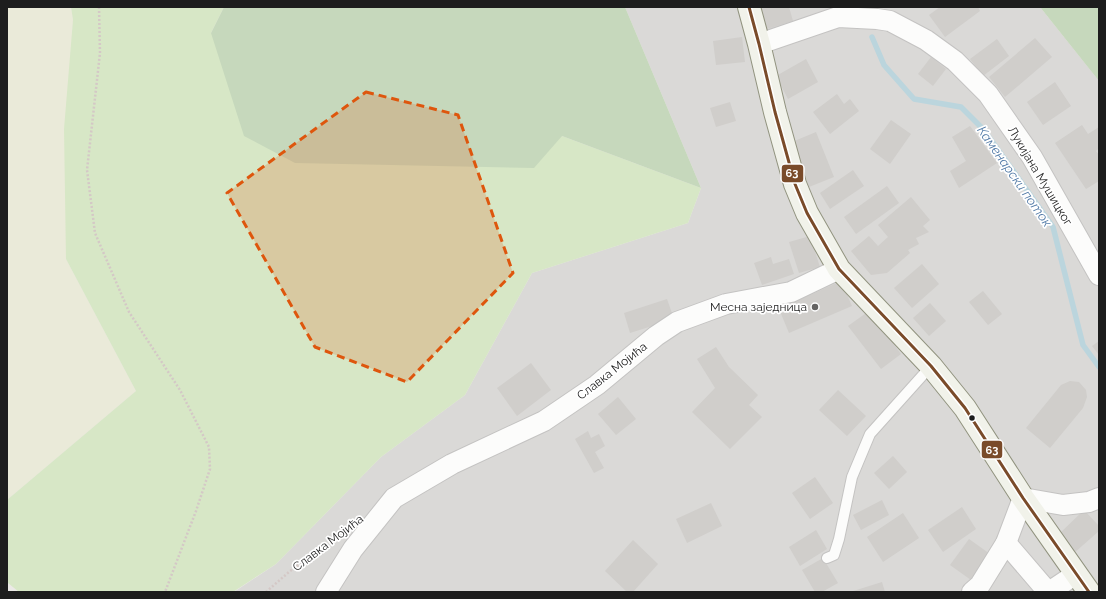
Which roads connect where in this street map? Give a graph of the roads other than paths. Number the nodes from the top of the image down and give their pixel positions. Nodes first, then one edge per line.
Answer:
1 (750, 7) edge
2 (877, 13) edge
3 (759, 44) junction
4 (839, 269) junction
5 (1099, 275) edge
6 (931, 366) junction
7 (1022, 498) junction
8 (1099, 498) edge
9 (1006, 543) junction
10 (827, 558) dead end
11 (1076, 574) junction
12 (326, 592) edge
13 (972, 592) edge
14 (1049, 592) edge
15 (1089, 592) edge

1 - 3 street
2 - 3 street, Лукијана Мушицког
2 - 5 street, Лукијана Мушицког
3 - 4 street
4 - 6 street
4 - 12 street, Славка Мојића
6 - 7 street
6 - 10 lane
7 - 8 street
7 - 9 street
7 - 11 street
9 - 13 street
9 - 14 street
11 - 14 street
11 - 15 street

